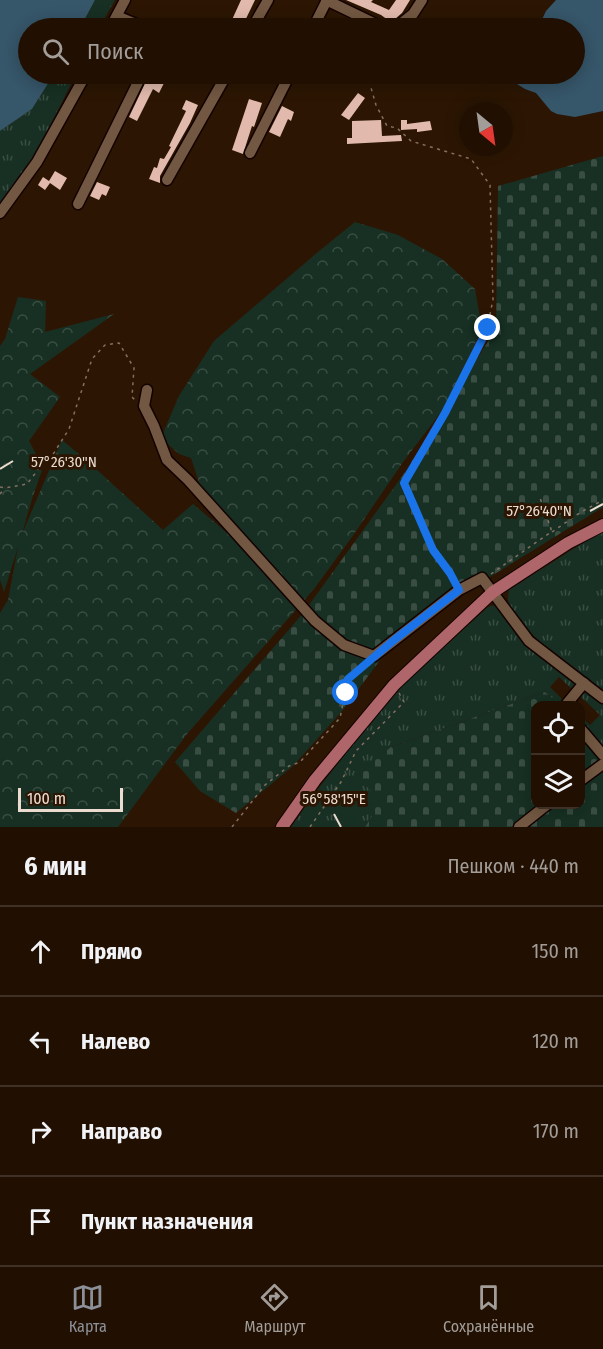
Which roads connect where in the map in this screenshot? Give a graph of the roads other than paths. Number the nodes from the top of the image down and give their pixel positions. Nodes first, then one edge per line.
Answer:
1 (125, 0) edge
2 (268, 0) edge
3 (327, 0) edge
4 (422, 0) edge
5 (117, 16) joint
6 (122, 18) edge
7 (258, 18) edge
8 (317, 18) edge
9 (364, 18) edge
10 (408, 18) edge
11 (80, 84) edge
12 (137, 84) edge
13 (221, 84) edge
14 (285, 84) edge
15 (250, 153) dead end
16 (167, 180) dead end
17 (78, 204) dead end
18 (0, 213) edge
19 (147, 390) dead end
20 (603, 525) edge
21 (493, 592) junction
22 (584, 683) junction
23 (603, 698) edge
24 (568, 701) edge
25 (585, 734) edge
26 (603, 755) edge
27 (603, 764) edge
28 (585, 777) edge
29 (542, 809) edge
30 (282, 827) edge
31 (519, 827) edge

1 - 5 street
2 - 7 street
3 - 8 street
3 - 9 street
4 - 10 street
5 - 6 street
11 - 18 street
12 - 17 street
13 - 16 street
14 - 15 street
19 - 21 street
20 - 21 main road
21 - 22 street
21 - 30 main road
22 - 23 street
22 - 24 street
25 - 26 street
27 - 28 street
29 - 31 street

